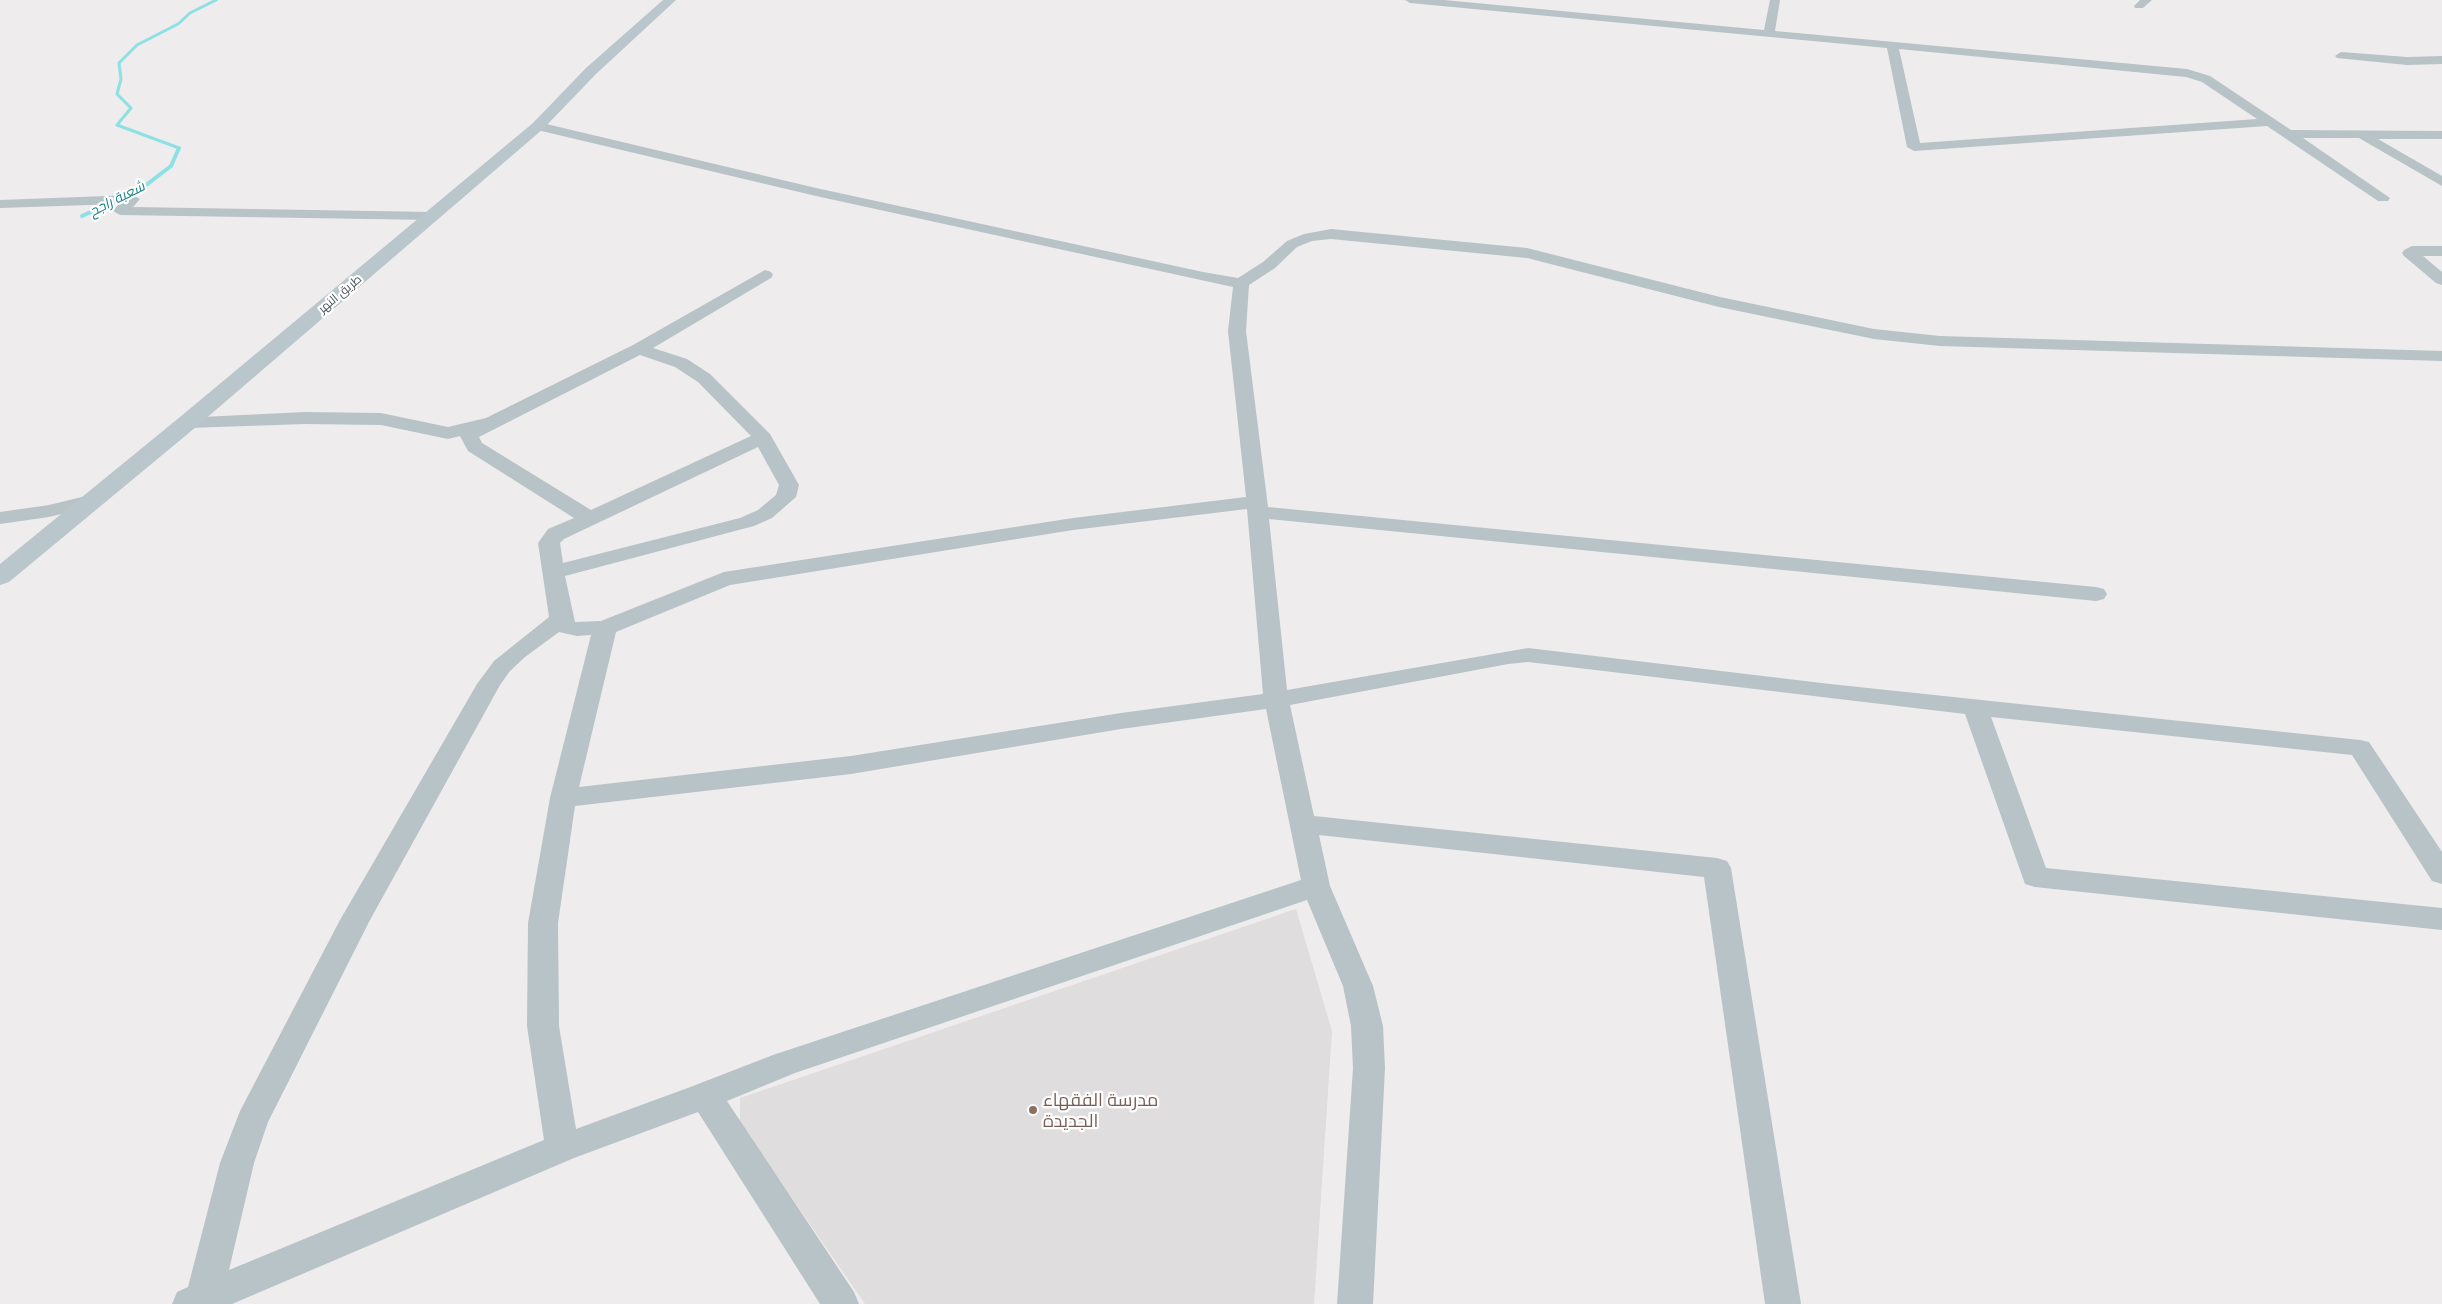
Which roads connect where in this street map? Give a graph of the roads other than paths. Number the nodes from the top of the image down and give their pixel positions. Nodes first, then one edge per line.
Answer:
1 (670, 0) edge
2 (1410, 0) edge
3 (1775, 0) edge
4 (1769, 34) junction
5 (1892, 45) junction
6 (2341, 56) dead end
7 (2442, 60) edge
8 (2270, 122) junction
9 (538, 126) junction
10 (2288, 134) junction
11 (2363, 135) junction
12 (2442, 135) edge
13 (2442, 182) edge
14 (2383, 198) dead end
15 (0, 204) edge
16 (432, 216) junction
17 (2442, 251) edge
18 (765, 276) dead end
19 (2442, 280) edge
20 (1241, 283) junction
21 (638, 349) junction
22 (2442, 356) edge
23 (492, 421) junction
24 (188, 422) junction
25 (763, 438) junction
26 (90, 501) junction
27 (1256, 507) junction
28 (588, 517) junction
29 (0, 518) edge
30 (554, 572) junction
31 (0, 577) edge
32 (2096, 594) dead end
33 (562, 619) junction
34 (605, 628) junction
35 (1276, 700) junction
36 (1975, 708) junction
37 (563, 798) junction
38 (1303, 824) junction
39 (2442, 874) edge
40 (1316, 886) junction
41 (2442, 919) edge
42 (705, 1096) junction
43 (562, 1148) junction
44 (197, 1301) edge
45 (841, 1304) edge
46 (1355, 1304) edge
47 (1783, 1304) edge

1 - 9 main road, طريق النهر
2 - 4 street
3 - 4 street
4 - 5 street
5 - 8 street
5 - 8 street
6 - 7 street
8 - 10 street
9 - 16 main road, طريق النهر
9 - 20 street
10 - 11 street
10 - 14 street
11 - 12 street
11 - 13 street
15 - 16 street
16 - 24 main road, طريق النهر
17 - 19 street
18 - 21 street
20 - 22 street
20 - 27 street
21 - 23 street
21 - 25 street
23 - 24 street
23 - 28 street
24 - 26 main road, طريق النهر
25 - 28 street
25 - 30 street
26 - 29 street
26 - 31 main road, طريق النهر
27 - 32 street
27 - 34 street
27 - 35 street
28 - 30 street
30 - 33 street
33 - 34 street
33 - 44 street
34 - 37 street
35 - 36 street
35 - 37 street
35 - 38 street
36 - 39 street
36 - 41 street
37 - 43 street
38 - 40 street
38 - 47 street
40 - 42 street
40 - 46 street
42 - 43 street
42 - 45 street
43 - 44 street

